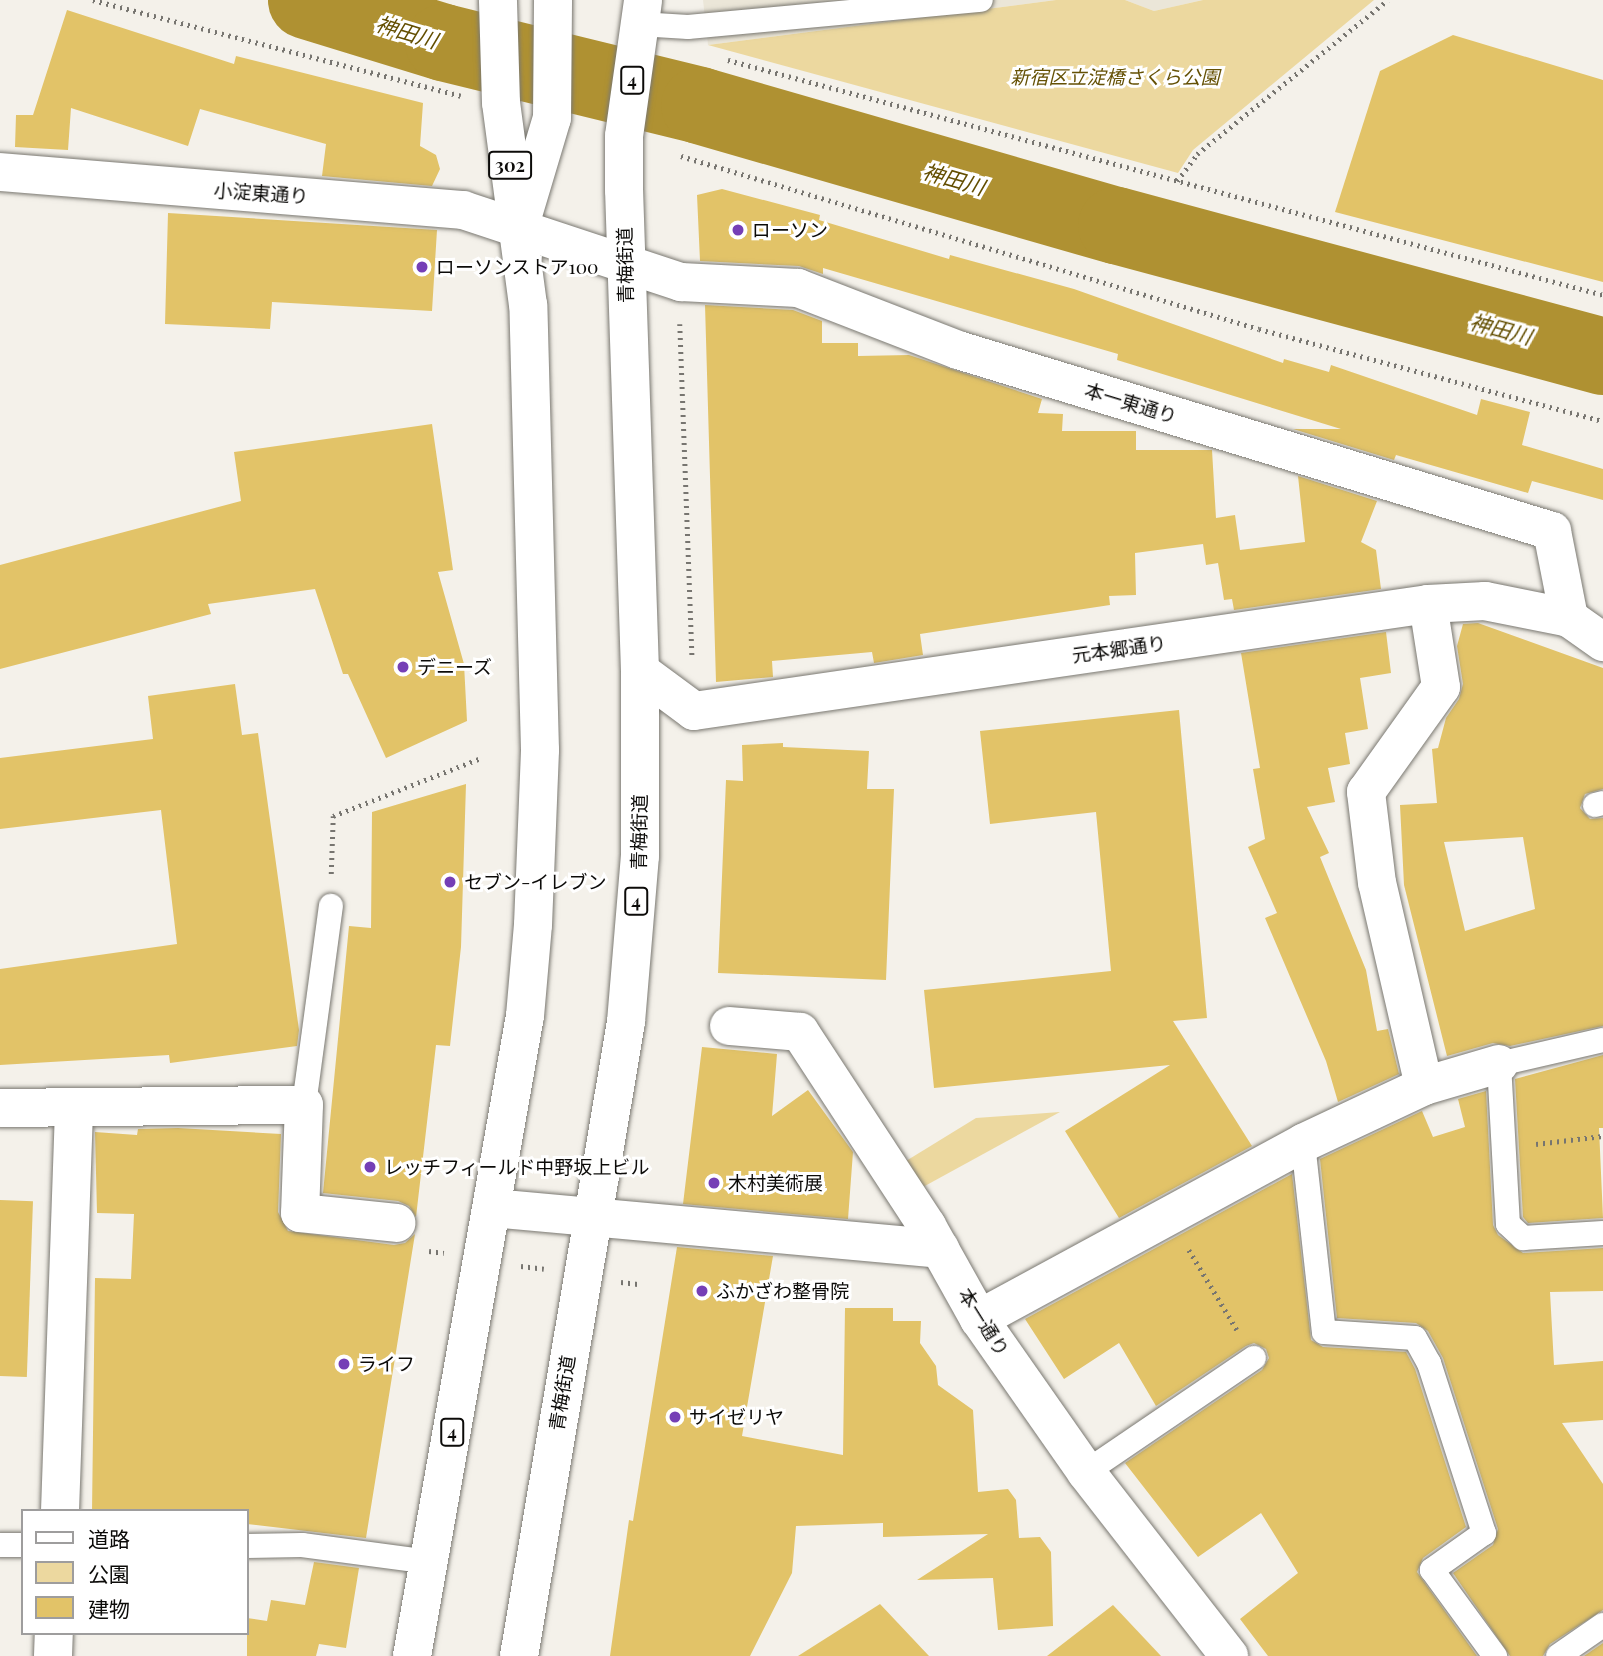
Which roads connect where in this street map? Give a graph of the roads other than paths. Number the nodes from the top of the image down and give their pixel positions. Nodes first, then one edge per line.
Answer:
1 (498, 0) edge
2 (981, 0) edge
3 (553, 3) edge
4 (641, 12) edge
5 (0, 172) edge
6 (519, 227) junction
7 (625, 264) junction
8 (1428, 604) junction
9 (1569, 618) junction
10 (1603, 642) edge
11 (640, 671) junction
12 (331, 906) road end
13 (729, 1027) dead end
14 (1603, 1040) edge
15 (1499, 1064) junction
16 (1424, 1086) junction
17 (304, 1105) junction
18 (0, 1108) edge
19 (74, 1109) junction
20 (1303, 1143) junction
21 (492, 1208) junction
22 (592, 1217) junction
23 (397, 1223) dead end
24 (1603, 1233) edge
25 (940, 1249) junction
26 (979, 1319) junction
27 (1254, 1358) road end
28 (1086, 1472) junction
29 (60, 1509) edge
30 (0, 1545) edge
31 (21, 1545) edge
32 (248, 1546) edge
33 (429, 1562) junction
34 (1603, 1625) edge
35 (54, 1635) edge
36 (53, 1656) edge
37 (412, 1656) edge
38 (519, 1656) edge
39 (1229, 1656) edge
40 (1495, 1656) edge
41 (1558, 1656) edge

1 - 6 street, 302
2 - 4 lane
3 - 6 street, 4
4 - 7 street, 青梅街道 / 4
5 - 6 street, 小淀東通り
6 - 7 street, 小淀東通り
6 - 21 street, 4
7 - 9 street, 本一東通り
7 - 11 street, 青梅街道 / 4
8 - 9 street, 元本郷通り
8 - 11 street, 元本郷通り
8 - 16 street
9 - 10 street, 元本郷通り
11 - 22 street, 青梅街道 / 4
12 - 17 lane
13 - 25 street, 本一通り
14 - 15 lane
15 - 16 street
15 - 24 lane
16 - 20 street
17 - 19 street
17 - 23 street
18 - 19 street
19 - 29 street
20 - 26 street
20 - 40 lane
21 - 22 street
21 - 33 street, 4
22 - 25 street
22 - 38 street, 青梅街道 / 4
25 - 26 street, 本一通り
26 - 28 street, 本一通り
27 - 28 lane
28 - 39 street, 本一通り
30 - 31 lane
32 - 33 lane
33 - 37 street, 4
34 - 41 lane
35 - 36 street

